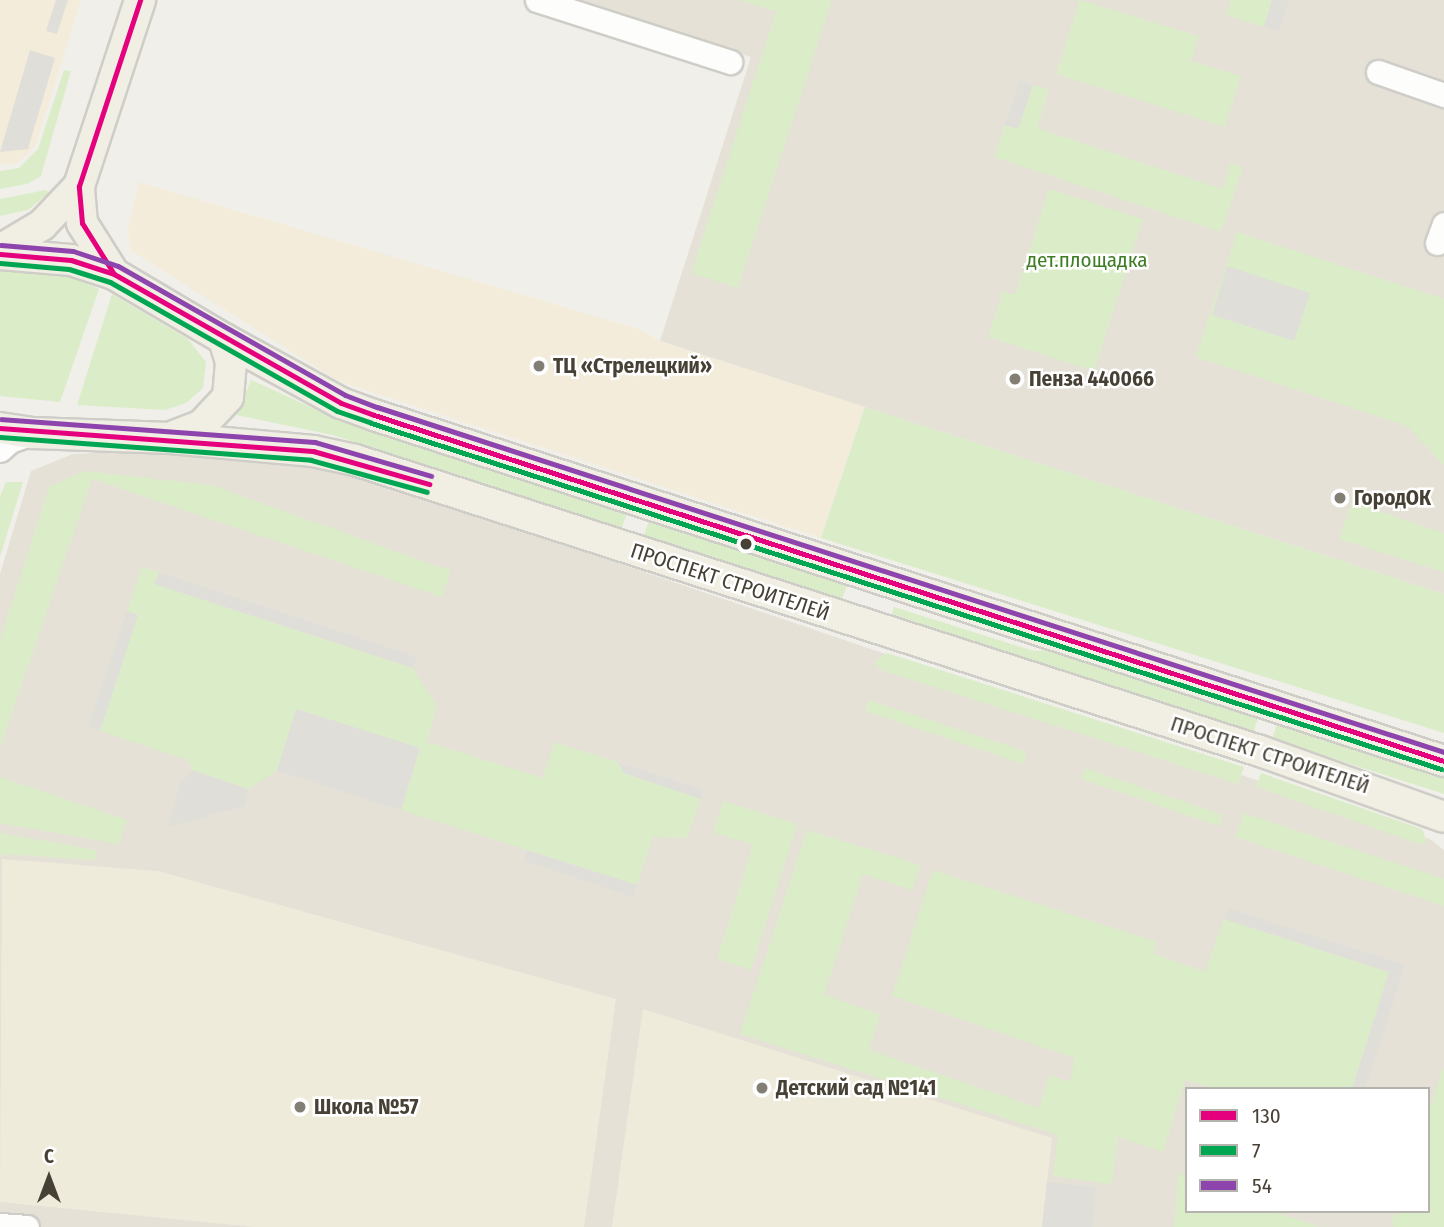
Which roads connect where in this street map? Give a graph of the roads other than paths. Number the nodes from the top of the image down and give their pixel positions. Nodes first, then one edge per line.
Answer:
1 (140, 0) edge
2 (537, 0) edge
3 (730, 62) dead end
4 (1378, 72) dead end
5 (1444, 95) edge
6 (79, 186) junction
7 (0, 252) edge
8 (114, 274) junction
9 (223, 339) junction
10 (0, 428) edge
11 (33, 433) junction
12 (170, 438) junction
13 (0, 450) edge
14 (894, 586) junction
15 (879, 631) junction
16 (1444, 761) edge
17 (1444, 817) edge
18 (0, 1225) edge
19 (27, 1227) edge

1 - 6 main road
2 - 3 street
4 - 5 street
6 - 7 main road
6 - 8 main road
7 - 8 main road
8 - 9 main road
9 - 12 main road
9 - 14 main road
10 - 11 main road, ПРОСПЕКТ СТРОИТЕЛЕЙ
11 - 12 main road, ПРОСПЕКТ СТРОИТЕЛЕЙ
11 - 13 street
12 - 15 main road, ПРОСПЕКТ СТРОИТЕЛЕЙ
14 - 15 main road
14 - 16 main road
15 - 17 main road, ПРОСПЕКТ СТРОИТЕЛЕЙ
18 - 19 street

